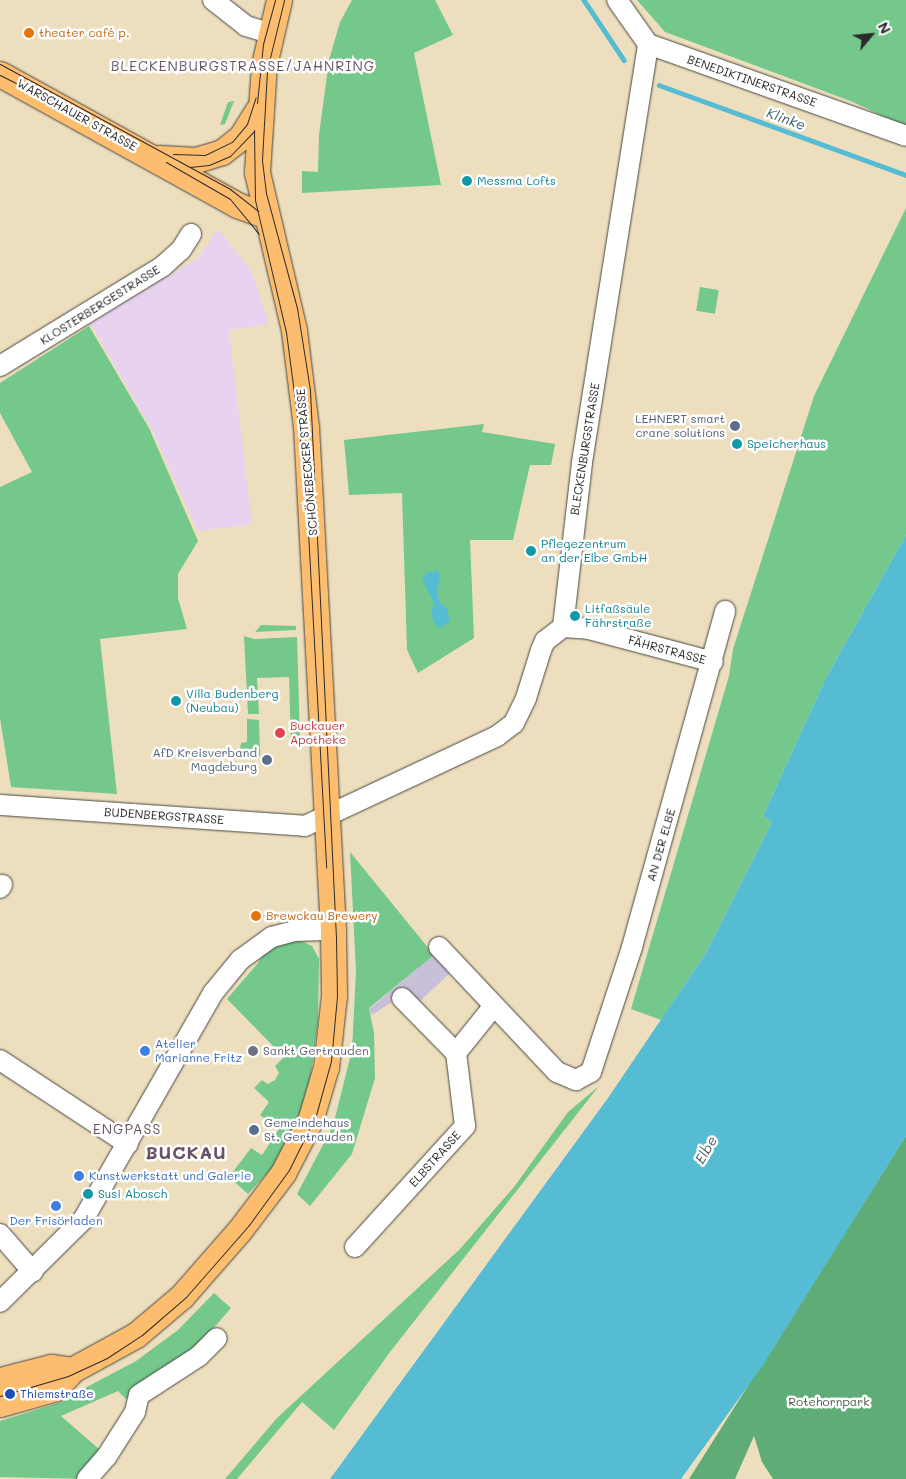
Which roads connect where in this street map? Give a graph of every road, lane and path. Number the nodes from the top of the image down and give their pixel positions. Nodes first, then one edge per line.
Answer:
1 (212, 0) edge
2 (279, 0) edge
3 (617, 0) edge
4 (269, 33) junction
5 (648, 44) junction
6 (0, 73) edge
7 (260, 104) junction
8 (906, 136) edge
9 (154, 157) junction
10 (265, 215) junction
11 (191, 234) dead end
12 (0, 366) edge
13 (725, 611) dead end
14 (563, 626) junction
15 (713, 662) junction
16 (0, 805) edge
17 (327, 818) junction
18 (333, 930) junction
19 (439, 947) dead end
20 (402, 998) dead end
21 (493, 1006) junction
22 (456, 1053) junction
23 (0, 1060) edge
24 (128, 1144) junction
25 (0, 1234) edge
26 (354, 1247) dead end
27 (33, 1272) junction
28 (0, 1302) edge
29 (217, 1338) dead end
30 (72, 1370) junction
31 (0, 1380) edge
32 (0, 1404) edge
33 (88, 1479) edge

1 - 4 street
2 - 4 main road, SCHÖNEBECKER STRASSE
3 - 5 street
4 - 7 main road, SCHÖNEBECKER STRASSE
5 - 8 street, BENEDIKTINERSTRASSE
5 - 14 street, BLECKENBURGSTRASSE
6 - 9 main road, WARSCHAUER STRASSE
7 - 9 main road, WARSCHAUER STRASSE
7 - 10 main road, SCHÖNEBECKER STRASSE
9 - 10 main road, WARSCHAUER STRASSE
10 - 17 main road, SCHÖNEBECKER STRASSE
11 - 12 street, KLOSTERBERGESTRASSE
13 - 15 street, AN DER ELBE
14 - 15 street, FÄHRSTRASSE
14 - 17 street
15 - 21 street, AN DER ELBE
16 - 17 street, BUDENBERGSTRASSE
17 - 18 main road, SCHÖNEBECKER STRASSE
18 - 24 street
18 - 30 main road, SCHÖNEBECKER STRASSE
19 - 21 street
20 - 22 street
21 - 22 street
22 - 26 street, ELBSTRASSE
23 - 24 street
24 - 27 street
25 - 27 street
27 - 28 street
29 - 33 street
30 - 31 main road
30 - 32 main road, SCHÖNEBECKER STRASSE

